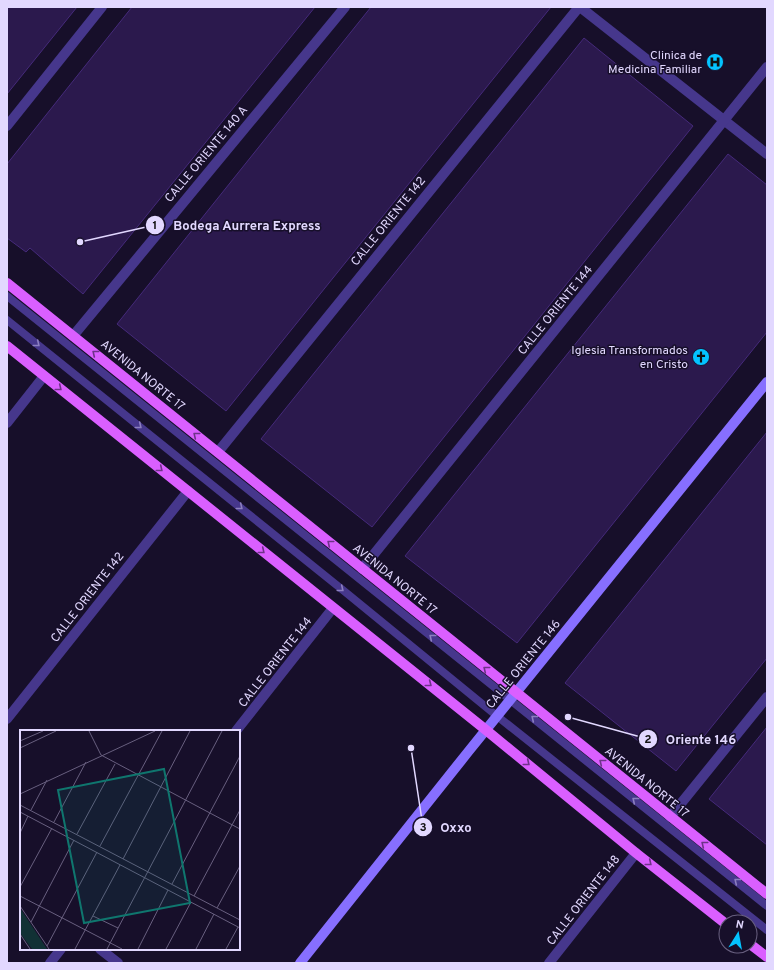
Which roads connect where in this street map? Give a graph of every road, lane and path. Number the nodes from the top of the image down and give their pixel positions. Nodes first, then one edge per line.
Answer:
1 (102, 7) edge
2 (345, 7) edge
3 (580, 7) edge
4 (767, 67) edge
5 (725, 120) junction
6 (7, 126) edge
7 (767, 154) edge
8 (7, 283) edge
9 (7, 296) edge
10 (7, 320) edge
11 (73, 336) junction
12 (7, 346) edge
13 (44, 376) junction
14 (767, 382) edge
15 (7, 423) edge
16 (218, 452) junction
17 (188, 491) junction
18 (362, 569) junction
19 (333, 608) junction
20 (513, 696) junction
21 (767, 697) edge
22 (497, 716) junction
23 (7, 719) edge
24 (237, 730) edge
25 (486, 730) junction
26 (670, 817) junction
27 (636, 853) junction
28 (767, 894) edge
29 (767, 906) edge
30 (718, 918) edge
31 (767, 930) edge
32 (60, 950) edge
33 (101, 950) edge
34 (758, 950) edge
35 (767, 957) edge
36 (50, 963) edge
37 (118, 963) edge
38 (300, 963) edge
39 (549, 963) edge

1 - 6 street
2 - 11 street, CALLE ORIENTE 140 A
3 - 5 street
3 - 16 street, CALLE ORIENTE 142
4 - 5 street, CALLE ORIENTE 144
5 - 7 street
5 - 18 street, CALLE ORIENTE 144
8 - 11 main road, AVENIDA NORTE 17
20 -> 9 lane
10 -> 22 lane
16 -> 11 main road, AVENIDA NORTE 17
12 - 13 main road
13 - 15 street
13 -> 17 main road
14 - 20 street, CALLE ORIENTE 146
18 -> 16 main road, AVENIDA NORTE 17
17 -> 19 main road
17 - 23 street, CALLE ORIENTE 142
20 -> 18 main road, AVENIDA NORTE 17
19 - 24 street, CALLE ORIENTE 144
19 -> 25 main road
20 - 22 street, CALLE ORIENTE 146
26 -> 20 main road, AVENIDA NORTE 17
29 -> 20 lane
21 - 26 street
22 - 25 street, CALLE ORIENTE 146
22 - 31 lane
25 -> 27 main road
25 - 38 street, CALLE ORIENTE 146
28 -> 26 main road, AVENIDA NORTE 17
27 -> 30 main road
27 - 39 street, CALLE ORIENTE 148
32 - 36 street
33 - 37 street
34 - 35 main road

